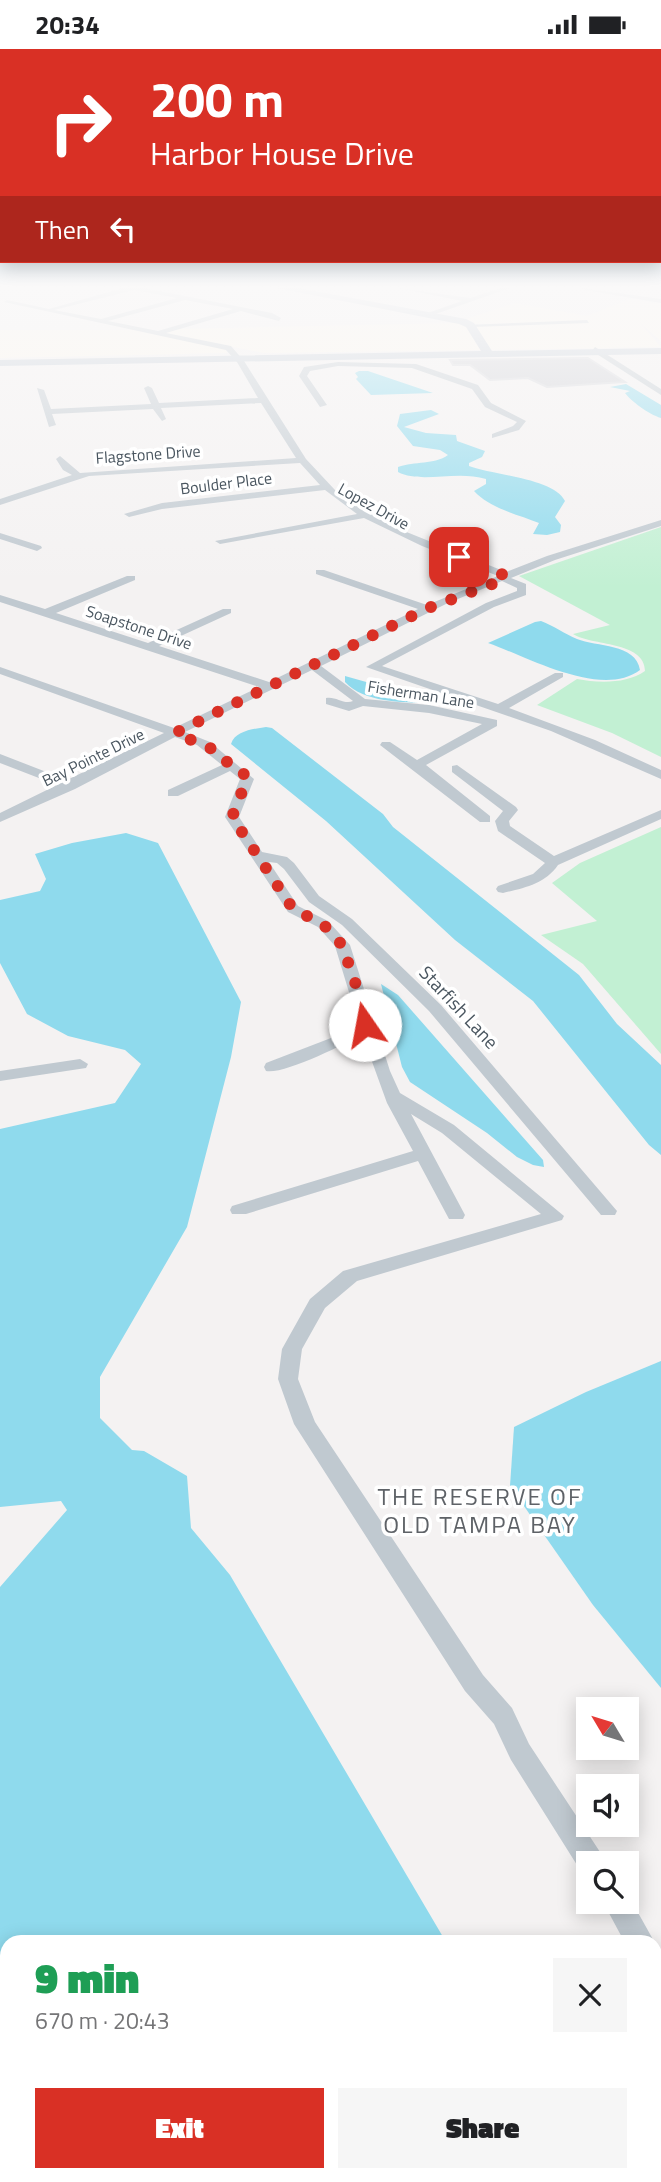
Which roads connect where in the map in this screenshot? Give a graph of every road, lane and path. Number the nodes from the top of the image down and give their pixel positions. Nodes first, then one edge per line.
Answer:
1 (148, 388) dead end
2 (245, 388) edge
3 (257, 388) edge
4 (312, 388) edge
5 (475, 388) edge
6 (40, 390) dead end
7 (253, 400) junction
8 (265, 400) junction
9 (155, 405) junction
10 (323, 405) dead end
11 (48, 412) junction
12 (163, 419) dead end
13 (52, 425) dead end
14 (495, 436) dead end
15 (60, 459) dead end
16 (302, 460) junction
17 (290, 461) junction
18 (78, 475) junction
19 (327, 487) junction
20 (314, 488) junction
21 (0, 502) edge
22 (129, 514) dead end
23 (367, 515) junction
24 (355, 517) junction
25 (661, 523) edge
26 (0, 536) edge
27 (220, 541) dead end
28 (37, 548) dead end
29 (320, 572) dead end
30 (131, 578) dead end
31 (506, 579) junction
32 (0, 598) edge
33 (428, 608) junction
34 (227, 611) dead end
35 (46, 613) junction
36 (150, 646) junction
37 (313, 665) junction
38 (0, 670) edge
39 (559, 675) dead end
40 (269, 686) junction
41 (330, 701) dead end
42 (362, 702) junction
43 (498, 709) junction
44 (175, 733) junction
45 (386, 745) dead end
46 (0, 758) edge
47 (417, 765) junction
48 (231, 766) junction
49 (457, 769) dead end
50 (661, 775) edge
51 (70, 786) junction
52 (173, 793) dead end
53 (661, 814) edge
54 (0, 818) edge
55 (485, 818) dead end
56 (260, 856) junction
57 (553, 862) junction
58 (502, 889) dead end
59 (365, 1025) junction
60 (80, 1064) dead end
61 (272, 1067) dead end
62 (0, 1076) edge
63 (393, 1096) junction
64 (423, 1154) junction
65 (239, 1210) dead end
66 (608, 1212) dead end
67 (456, 1215) dead end
68 (584, 1851) edge
69 (624, 1914) edge
70 (636, 1935) edge

1 - 9 street
2 - 7 street, Lopez Drive
3 - 8 street, Lopez Drive
4 - 10 street
5 - 14 street
6 - 11 street
7 - 8 street
7 - 9 street
7 - 17 street, Lopez Drive
8 - 16 street, Lopez Drive
9 - 11 street
9 - 12 street
11 - 13 street
15 - 18 street
16 - 17 street, Flagstone Drive
16 - 19 street, Lopez Drive
17 - 18 street, Flagstone Drive
17 - 20 street, Lopez Drive
18 - 21 street, Flagstone Drive
19 - 20 street, Boulder Place
19 - 23 street, Lopez Drive
20 - 22 street, Boulder Place
20 - 24 street, Lopez Drive
23 - 24 street
23 - 31 street, Lopez Drive
24 - 27 street
24 - 31 street, Lopez Drive
25 - 31 street, Bay Pointe Drive
26 - 28 street
29 - 33 street
30 - 35 street
31 - 33 street, Bay Pointe Drive
31 - 43 street
32 - 35 street, Soapstone Drive
33 - 37 street, Bay Pointe Drive
34 - 36 street
35 - 36 street, Soapstone Drive
36 - 40 street, Soapstone Drive
37 - 40 street, Bay Pointe Drive
37 - 42 street, Fisherman Lane
38 - 44 street
39 - 43 street
40 - 44 street, Bay Pointe Drive
41 - 42 street
42 - 47 street, Fisherman Lane
43 - 50 street
44 - 48 street
44 - 51 street, Bay Pointe Drive
45 - 47 street
46 - 51 street
47 - 55 street
48 - 52 street
48 - 56 street
49 - 57 street
51 - 54 street, Bay Pointe Drive
53 - 57 street
56 - 59 street
56 - 66 street, Starfish Lane
57 - 58 street
59 - 61 street
59 - 63 street
60 - 62 street
63 - 64 street
63 - 68 street
64 - 65 street
64 - 67 street
69 - 70 street

